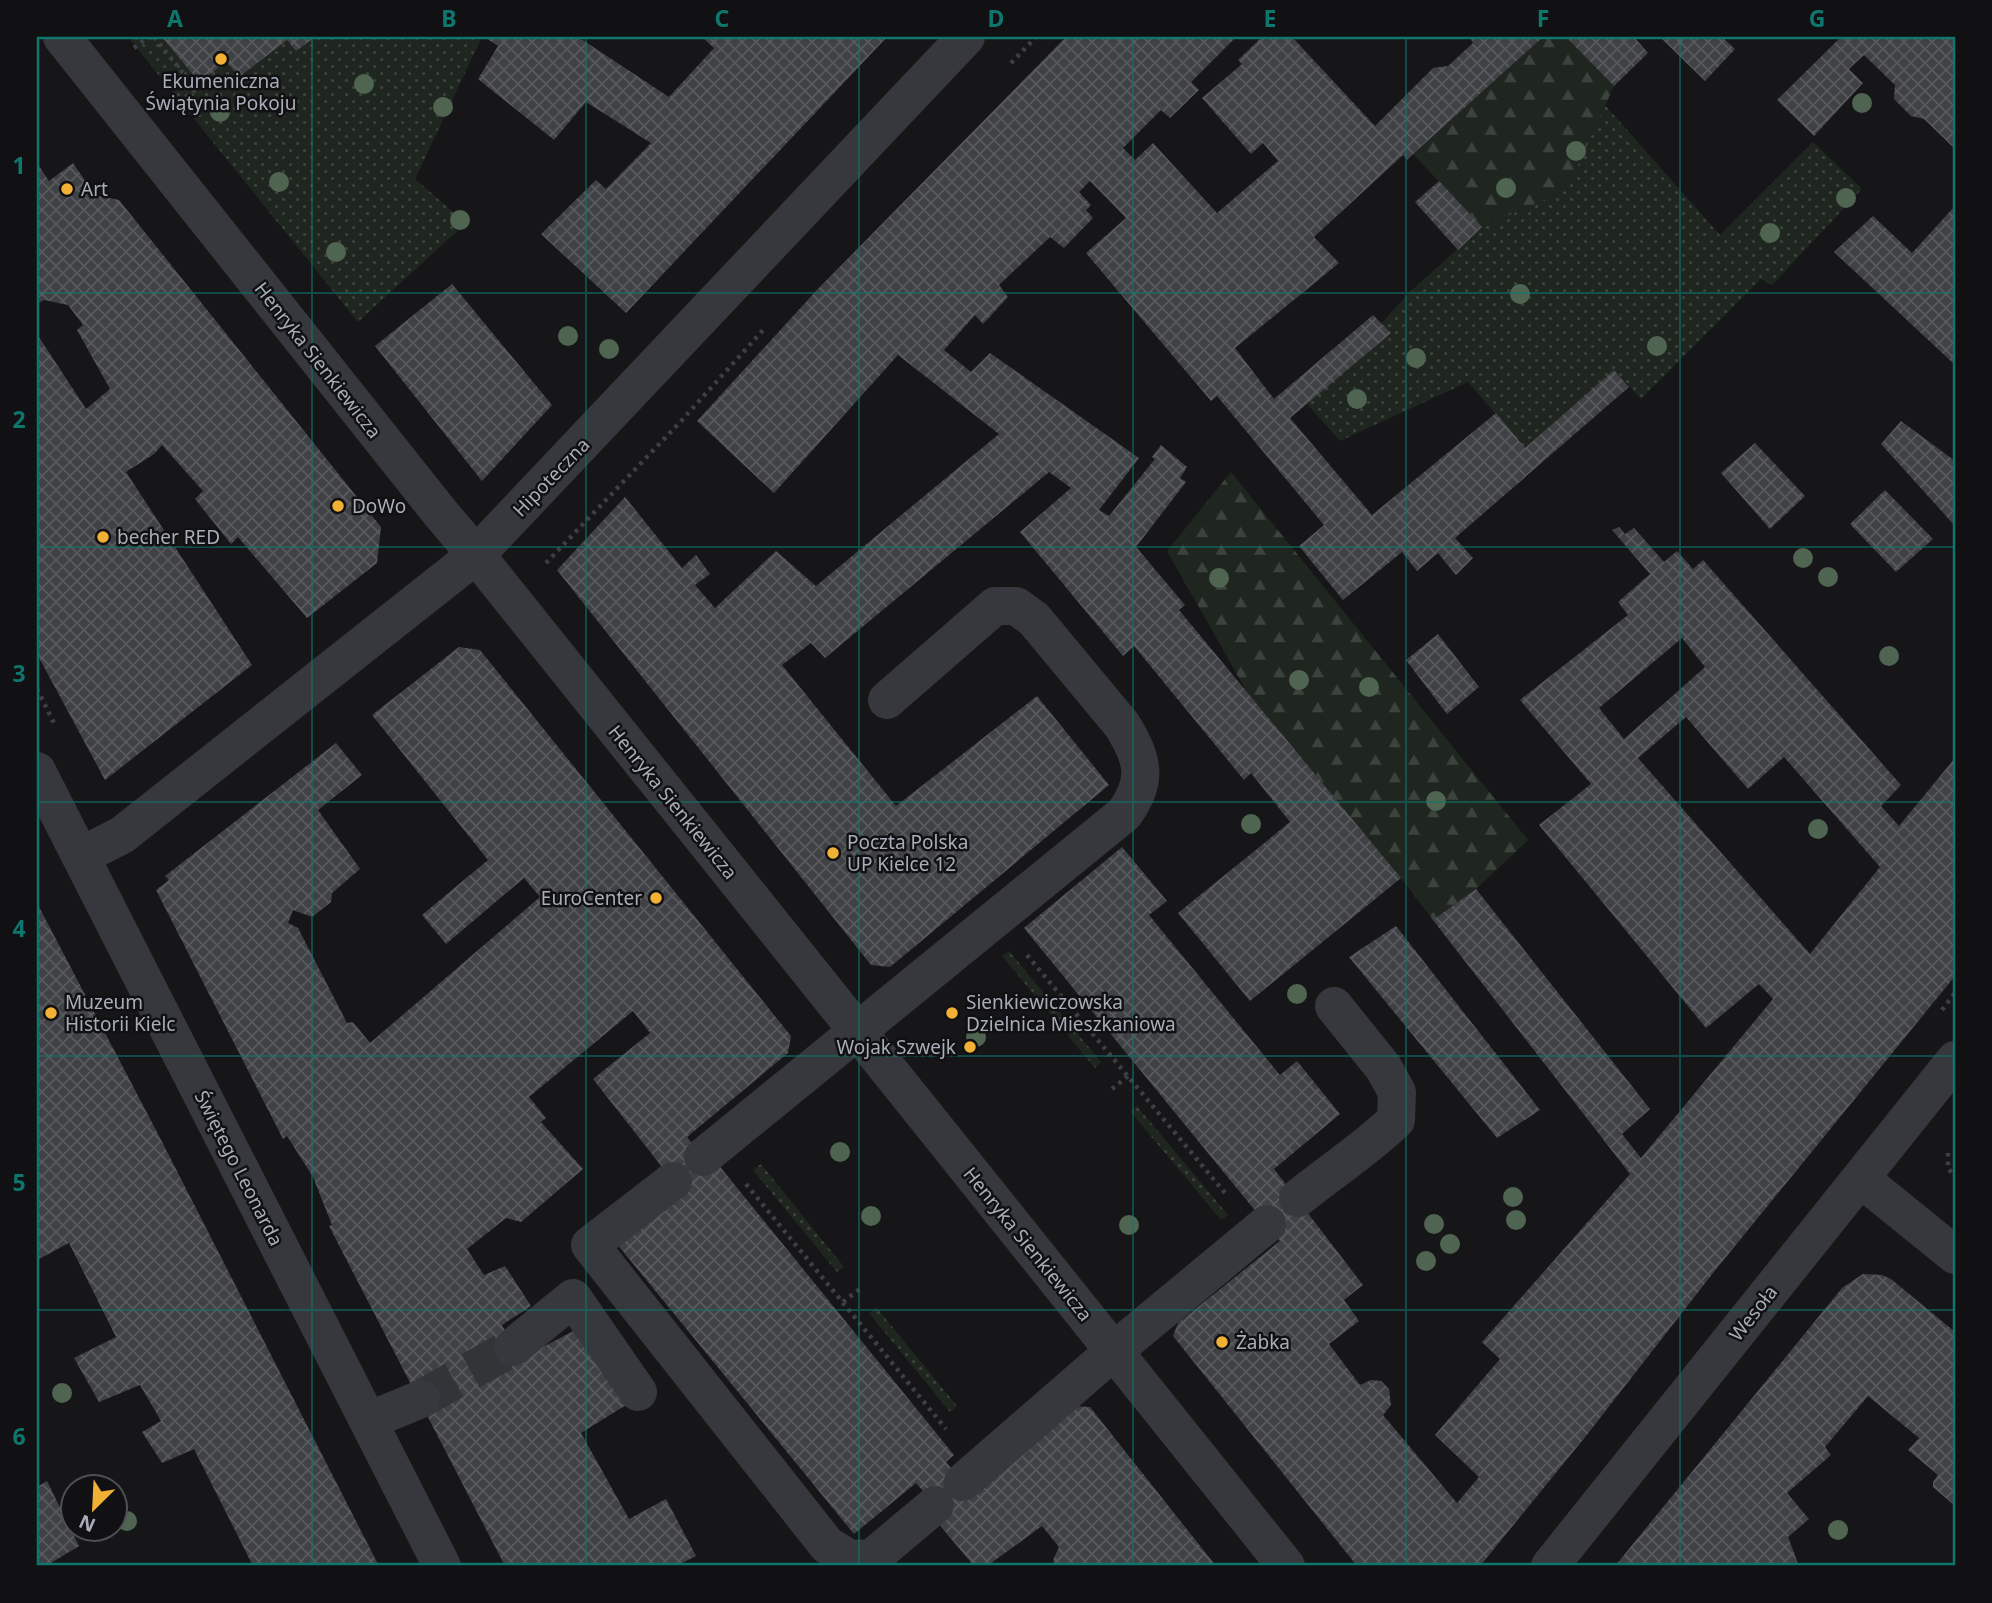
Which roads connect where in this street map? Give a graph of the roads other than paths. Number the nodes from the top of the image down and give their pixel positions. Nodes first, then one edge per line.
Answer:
1 (62, 37) edge
2 (966, 37) edge
3 (476, 555) junction
4 (887, 700) dead end
5 (37, 771) edge
6 (81, 856) junction
7 (1334, 1006) dead end
8 (856, 1030) junction
9 (1955, 1060) edge
10 (709, 1152) road end
11 (1860, 1178) junction
12 (673, 1181) dead end
13 (1297, 1198) dead end
14 (1262, 1228) road end
15 (1955, 1255) edge
16 (513, 1347) tunnel mouth
17 (1115, 1350) junction
18 (638, 1392) dead end
19 (421, 1399) tunnel mouth
20 (368, 1421) junction
21 (442, 1566) edge
22 (1286, 1566) edge
23 (1550, 1566) edge

1 - 3 street, Henryka Sienkiewicza
2 - 3 street, Hipoteczna
3 - 6 street, Hipoteczna
3 - 8 street, Henryka Sienkiewicza
4 - 8 street
5 - 6 street, Świętego Leonarda
6 - 20 street, Świętego Leonarda
7 - 13 street
8 - 10 street
8 - 17 street, Henryka Sienkiewicza
9 - 11 street, Wesoła
11 - 15 street
11 - 23 street, Wesoła
12 - 17 street
14 - 17 street
16 - 18 street
17 - 22 street, Henryka Sienkiewicza
19 - 20 street
20 - 21 street, Świętego Leonarda

